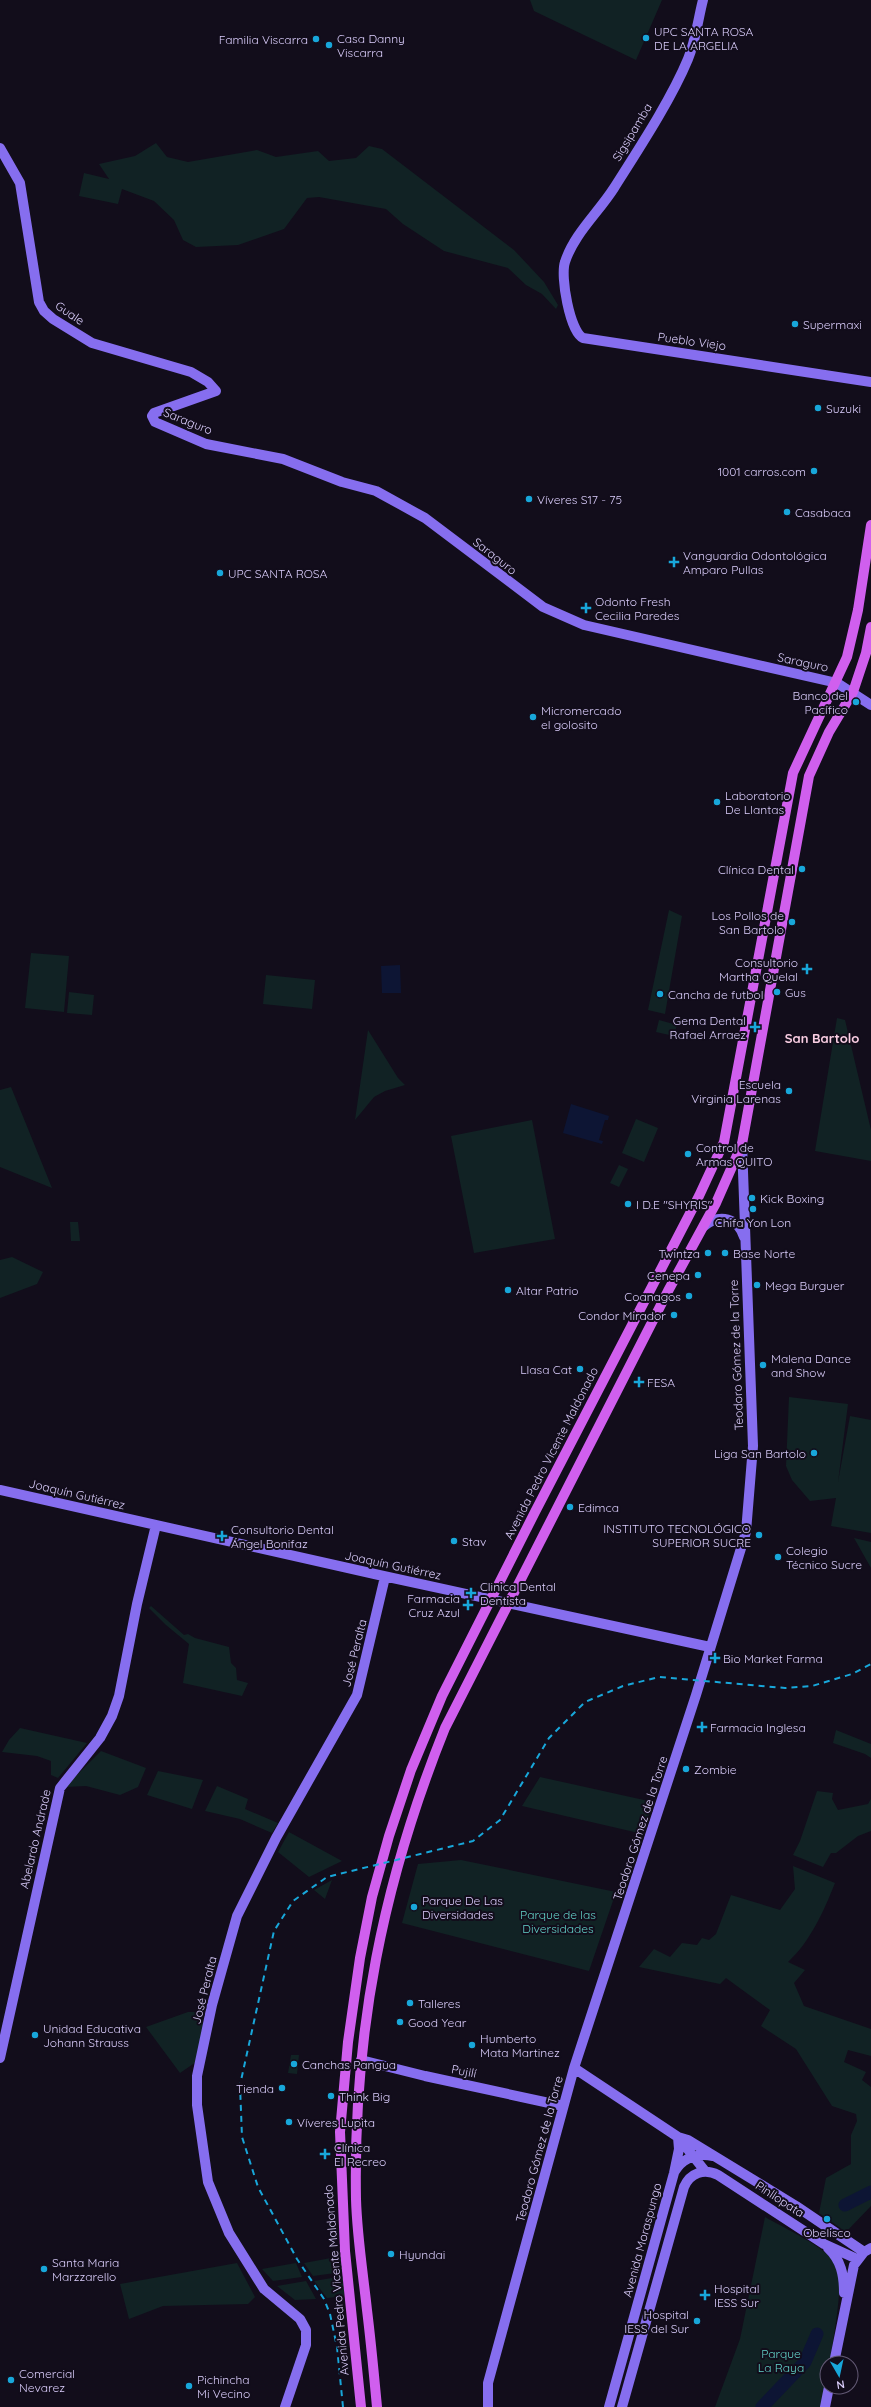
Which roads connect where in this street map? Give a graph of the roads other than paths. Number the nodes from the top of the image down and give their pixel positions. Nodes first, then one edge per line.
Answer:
1 (703, 0) edge
2 (0, 148) edge
3 (563, 267) joint
4 (871, 382) edge
5 (152, 416) joint
6 (871, 525) edge
7 (871, 627) edge
8 (837, 683) junction
9 (853, 692) junction
10 (871, 705) edge
11 (742, 1144) junction
12 (704, 1226) junction
13 (746, 1247) junction
14 (0, 1490) edge
15 (156, 1525) junction
16 (385, 1577) junction
17 (491, 1599) junction
18 (508, 1602) junction
19 (710, 1647) junction
20 (0, 2058) edge
21 (360, 2060) junction
22 (574, 2068) junction
23 (563, 2106) junction
24 (678, 2137) junction
25 (694, 2156) junction
26 (720, 2159) junction
27 (705, 2171) junction
28 (674, 2173) junction
29 (824, 2244) junction
30 (864, 2253) edge
31 (845, 2303) junction
32 (835, 2355) edge
33 (827, 2395) edge
34 (285, 2407) edge
35 (361, 2407) edge
36 (377, 2407) edge
37 (488, 2407) edge
38 (609, 2407) edge
39 (622, 2407) edge
40 (825, 2407) edge

1 - 3 street, Sigsipamba
2 - 5 street, Guale
3 - 4 street, Pueblo Viejo
5 - 8 street, Saraguro
6 - 8 main road, Avenida Pedro Vicente Maldonado
7 - 9 main road
8 - 9 street, Saraguro
8 - 17 main road, Avenida Pedro Vicente Maldonado
9 - 10 street, Saraguro
9 - 11 main road
11 - 12 main road
11 - 13 street, Teodoro Gómez de la Torre
12 - 13 street, Teodoro Gómez de la Torre
12 - 18 main road
13 - 19 street, Teodoro Gómez de la Torre
14 - 15 street, Joaquín Gutiérrez
15 - 16 street, Joaquín Gutiérrez
15 - 20 street, Abelardo Andrade
16 - 17 street, Joaquín Gutiérrez
16 - 34 street, José Peralta
17 - 18 street, Joaquín Gutiérrez
17 - 35 main road, Avenida Pedro Vicente Maldonado
18 - 19 street, Joaquín Gutiérrez
18 - 21 main road
19 - 22 street, Teodoro Gómez de la Torre
21 - 23 street, Pujilí
21 - 36 main road
22 - 23 street, Teodoro Gómez de la Torre
22 - 24 street, Pinllopata
23 - 37 street, Teodoro Gómez de la Torre
24 - 25 street, Pinllopata
24 - 26 street, Pinllopata
24 - 28 street, Avenida Moraspungo
25 - 26 street, Pinllopata
25 - 27 street, Pinllopata
25 - 28 street, Avenida Moraspungo
26 - 30 street, Pinllopata
27 - 29 street, Pinllopata
27 - 39 street
28 - 38 street, Avenida Moraspungo
29 - 30 street, Pinllopata
29 - 31 street
30 - 31 street
31 - 32 street
33 - 40 street

